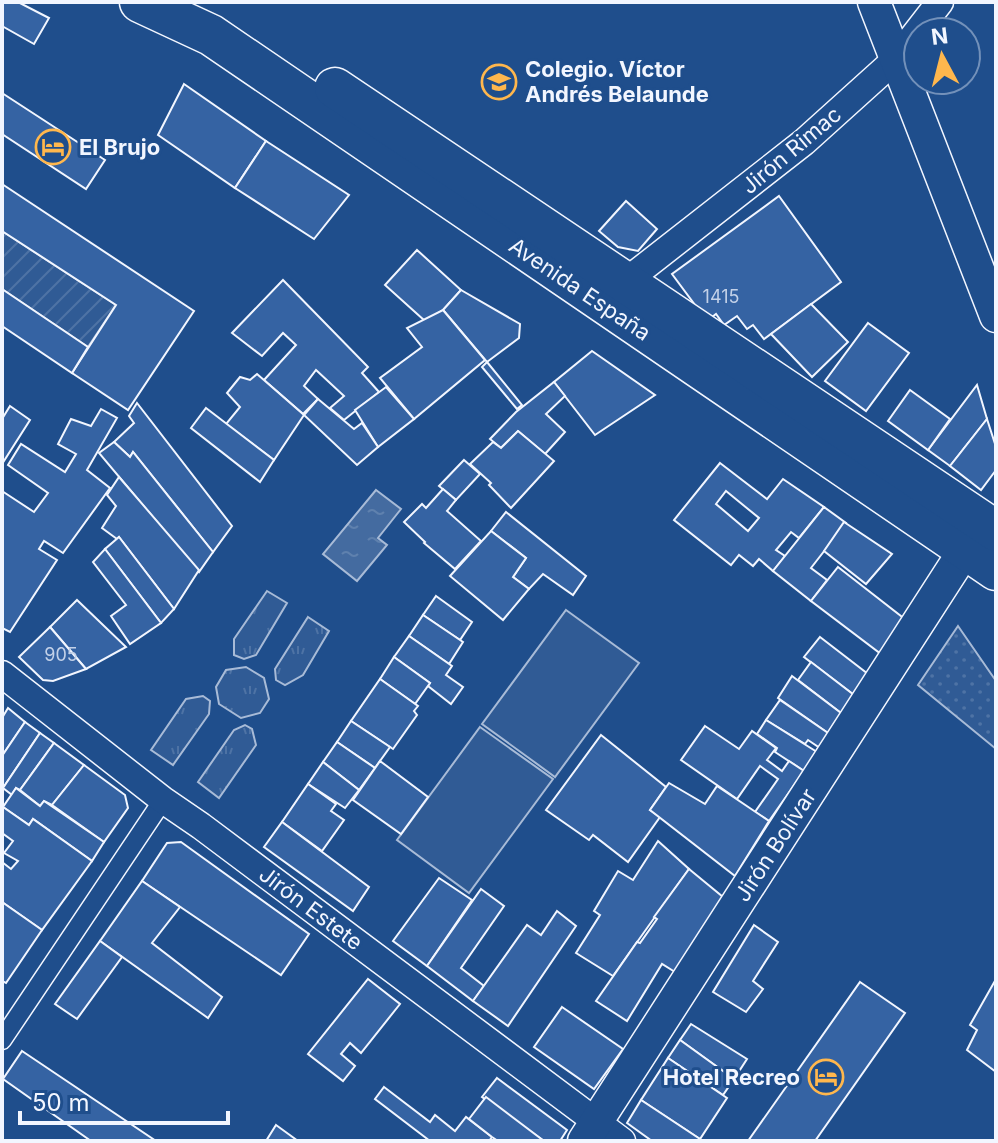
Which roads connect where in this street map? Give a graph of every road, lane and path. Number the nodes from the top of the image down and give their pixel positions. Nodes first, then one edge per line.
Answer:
1 (140, 2) edge
2 (205, 2) edge
3 (874, 2) edge
4 (940, 2) edge
5 (895, 60) junction
6 (625, 282) junction
7 (996, 316) edge
8 (988, 538) edge
9 (996, 602) edge
10 (2, 674) edge
11 (163, 800) junction
12 (2, 1040) edge
13 (601, 1135) edge

1 - 8 main road, Avenida España
2 - 6 main road, Avenida España
3 - 5 street
4 - 5 street, Jirón Rimac
5 - 6 street, Jirón Rimac
5 - 7 street
6 - 8 main road, Avenida España
8 - 9 main road, Avenida España
8 - 13 street, Jirón Bolívar
10 - 11 street, Jirón Estete
11 - 12 street
11 - 13 street, Jirón Estete

